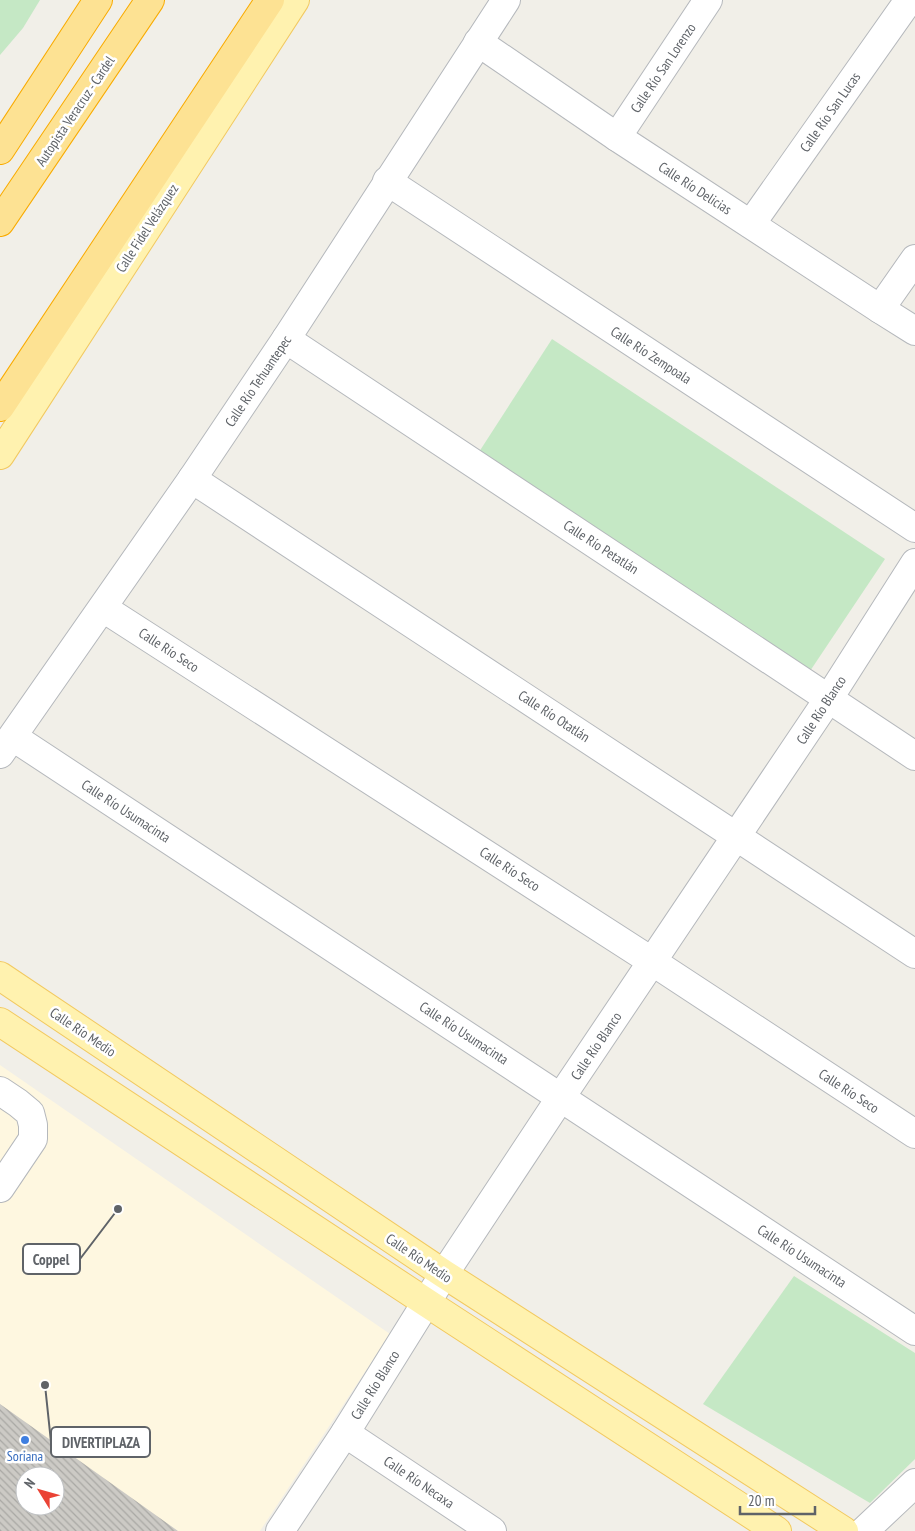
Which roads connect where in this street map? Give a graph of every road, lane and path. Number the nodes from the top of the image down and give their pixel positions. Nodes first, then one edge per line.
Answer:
1 (98, 0) edge
2 (150, 0) edge
3 (270, 0) edge
4 (295, 0) edge
5 (506, 0) edge
6 (708, 0) edge
7 (909, 0) edge
8 (478, 42) junction
9 (618, 137) junction
10 (0, 150) edge
11 (387, 181) junction
12 (0, 222) edge
13 (751, 224) junction
14 (915, 259) edge
15 (880, 309) junction
16 (915, 331) edge
17 (286, 340) junction
18 (0, 408) edge
19 (0, 455) edge
20 (192, 479) junction
21 (915, 528) edge
22 (915, 563) edge
23 (103, 608) junction
24 (829, 698) junction
25 (6, 746) edge
26 (915, 756) edge
27 (737, 836) junction
28 (915, 954) edge
29 (653, 962) junction
30 (0, 976) edge
31 (0, 1022) edge
32 (0, 1091) edge
33 (561, 1097) junction
34 (915, 1134) edge
35 (0, 1188) edge
36 (444, 1274) junction
37 (427, 1303) junction
38 (915, 1331) edge
39 (345, 1433) junction
40 (915, 1483) edge
41 (280, 1531) edge
42 (492, 1531) edge
43 (777, 1531) edge
44 (844, 1531) edge
45 (864, 1531) edge

1 - 10 highway
2 - 12 highway, Autopista Veracruz - Cardel
3 - 18 highway
4 - 19 main road, Calle Fidel Velázquez
5 - 8 street, Calle Río Tehuantepec
6 - 9 street, Calle Río San Lorenzo
7 - 13 street, Calle Río San Lucas
8 - 9 street, Calle Río Delicias
8 - 11 street, Calle Río Tehuantepec
9 - 13 street, Calle Río Delicias
11 - 17 street, Calle Río Tehuantepec
11 - 21 street, Calle Río Zempoala
13 - 15 street, Calle Río Delicias
14 - 15 street
15 - 16 street, Calle Río Delicias
17 - 20 street, Calle Río Tehuantepec
17 - 24 street, Calle Río Petatlán
20 - 23 street, Calle Río Tehuantepec
20 - 27 street, Calle Río Otatlán
22 - 24 street, Calle Río Blanco
23 - 25 street, Calle Río Tehuantepec
23 - 29 street, Calle Río Seco
24 - 26 street, Calle Río Petatlán
24 - 27 street, Calle Río Blanco
25 - 33 street, Calle Río Usumacinta
27 - 28 street, Calle Río Otatlán
27 - 29 street, Calle Río Blanco
29 - 33 street, Calle Río Blanco
29 - 34 street, Calle Río Seco
30 - 36 main road, Calle Río Medio
31 - 37 main road
32 - 35 street
33 - 36 street, Calle Río Blanco
33 - 38 street, Calle Río Usumacinta
36 - 37 street, Calle Río Blanco
36 - 44 main road, Calle Río Medio
37 - 39 street, Calle Río Blanco
37 - 43 main road
39 - 41 street, Calle Río Blanco
39 - 42 street, Calle Río Necaxa
40 - 45 street

